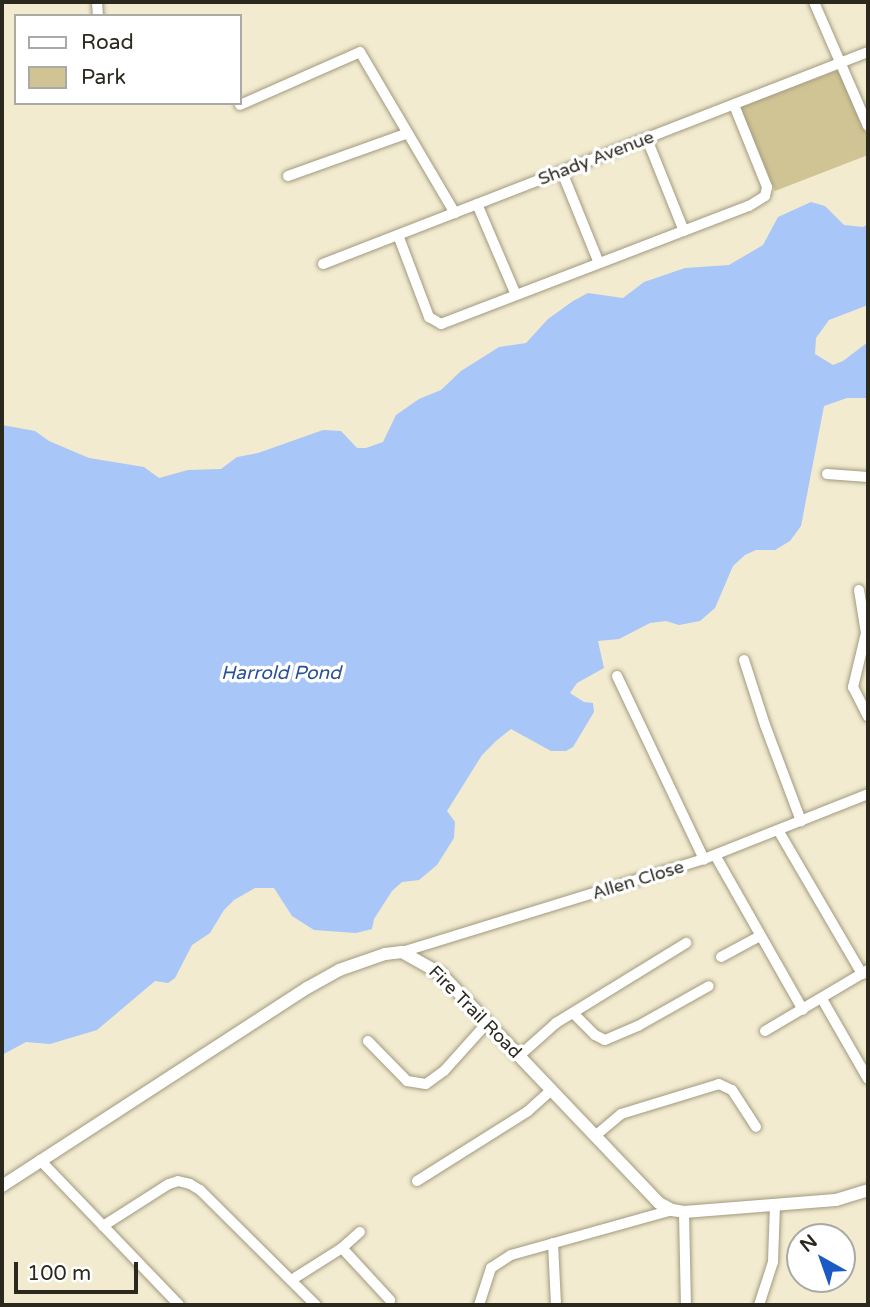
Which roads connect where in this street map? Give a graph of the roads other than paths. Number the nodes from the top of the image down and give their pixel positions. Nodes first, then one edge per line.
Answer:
1 (814, 2) edge
2 (868, 52) edge
3 (841, 64) junction
4 (242, 104) edge
5 (734, 105) junction
6 (868, 126) edge
7 (408, 133) junction
8 (647, 139) junction
9 (562, 172) junction
10 (288, 176) dead end
11 (477, 204) junction
12 (455, 213) junction
13 (684, 231) junction
14 (398, 235) junction
15 (599, 263) junction
16 (323, 264) dead end
17 (516, 295) junction
18 (827, 474) dead end
19 (868, 477) edge
20 (859, 590) dead end
21 (744, 660) dead end
22 (617, 676) dead end
23 (868, 716) edge
24 (868, 794) edge
25 (801, 821) junction
26 (778, 830) junction
27 (715, 855) junction
28 (704, 859) junction
29 (760, 936) junction
30 (686, 943) dead end
31 (402, 952) junction
32 (721, 957) dead end
33 (865, 972) edge
34 (709, 986) dead end
35 (822, 999) junction
36 (803, 1010) junction
37 (573, 1013) junction
38 (487, 1023) junction
39 (765, 1031) dead end
40 (368, 1041) dead end
41 (519, 1056) junction
42 (868, 1079) edge
43 (551, 1090) junction
44 (756, 1127) dead end
45 (595, 1136) junction
46 (40, 1160) junction
47 (417, 1181) dead end
48 (2, 1186) edge
49 (868, 1190) edge
50 (775, 1204) junction
51 (678, 1211) junction
52 (103, 1226) junction
53 (360, 1232) dead end
54 (553, 1244) junction
55 (342, 1248) junction
56 (293, 1279) junction
57 (390, 1300) dead end
58 (178, 1305) edge
59 (316, 1305) edge
60 (479, 1305) edge
61 (556, 1305) edge
62 (686, 1305) edge
63 (759, 1305) edge

1 - 3 street
2 - 3 street, Shady Avenue
3 - 5 street, Shady Avenue
3 - 6 street
4 - 7 street
5 - 8 street, Shady Avenue
5 - 13 street
7 - 10 street
7 - 12 street
8 - 9 street, Shady Avenue
8 - 13 street
9 - 11 street, Shady Avenue
9 - 15 street
11 - 12 street, Shady Avenue
11 - 17 street
12 - 14 street, Shady Avenue
13 - 15 street
14 - 16 street, Shady Avenue
14 - 17 street
15 - 17 street
18 - 19 street
20 - 23 street
21 - 25 street
22 - 28 street
24 - 25 street, Allen Close
25 - 26 street, Allen Close
26 - 27 street, Allen Close
26 - 33 street
27 - 28 street, Allen Close
27 - 29 street
28 - 31 street, Allen Close
29 - 32 street
29 - 36 street
30 - 37 street
31 - 38 street, Fire Trail Road
31 - 46 street
33 - 35 street
34 - 37 street
35 - 36 street
35 - 42 street
36 - 39 street
37 - 41 street
38 - 40 street
38 - 41 street, Fire Trail Road
41 - 43 street, Fire Trail Road
43 - 45 street, Fire Trail Road
43 - 47 street
44 - 45 street
45 - 51 street, Fire Trail Road
46 - 48 street
46 - 52 street
49 - 50 street
50 - 51 street
50 - 63 street
51 - 54 street
51 - 62 street
52 - 56 street
52 - 58 street
53 - 55 street
54 - 60 street
54 - 61 street
55 - 56 street
55 - 57 street
56 - 59 street

